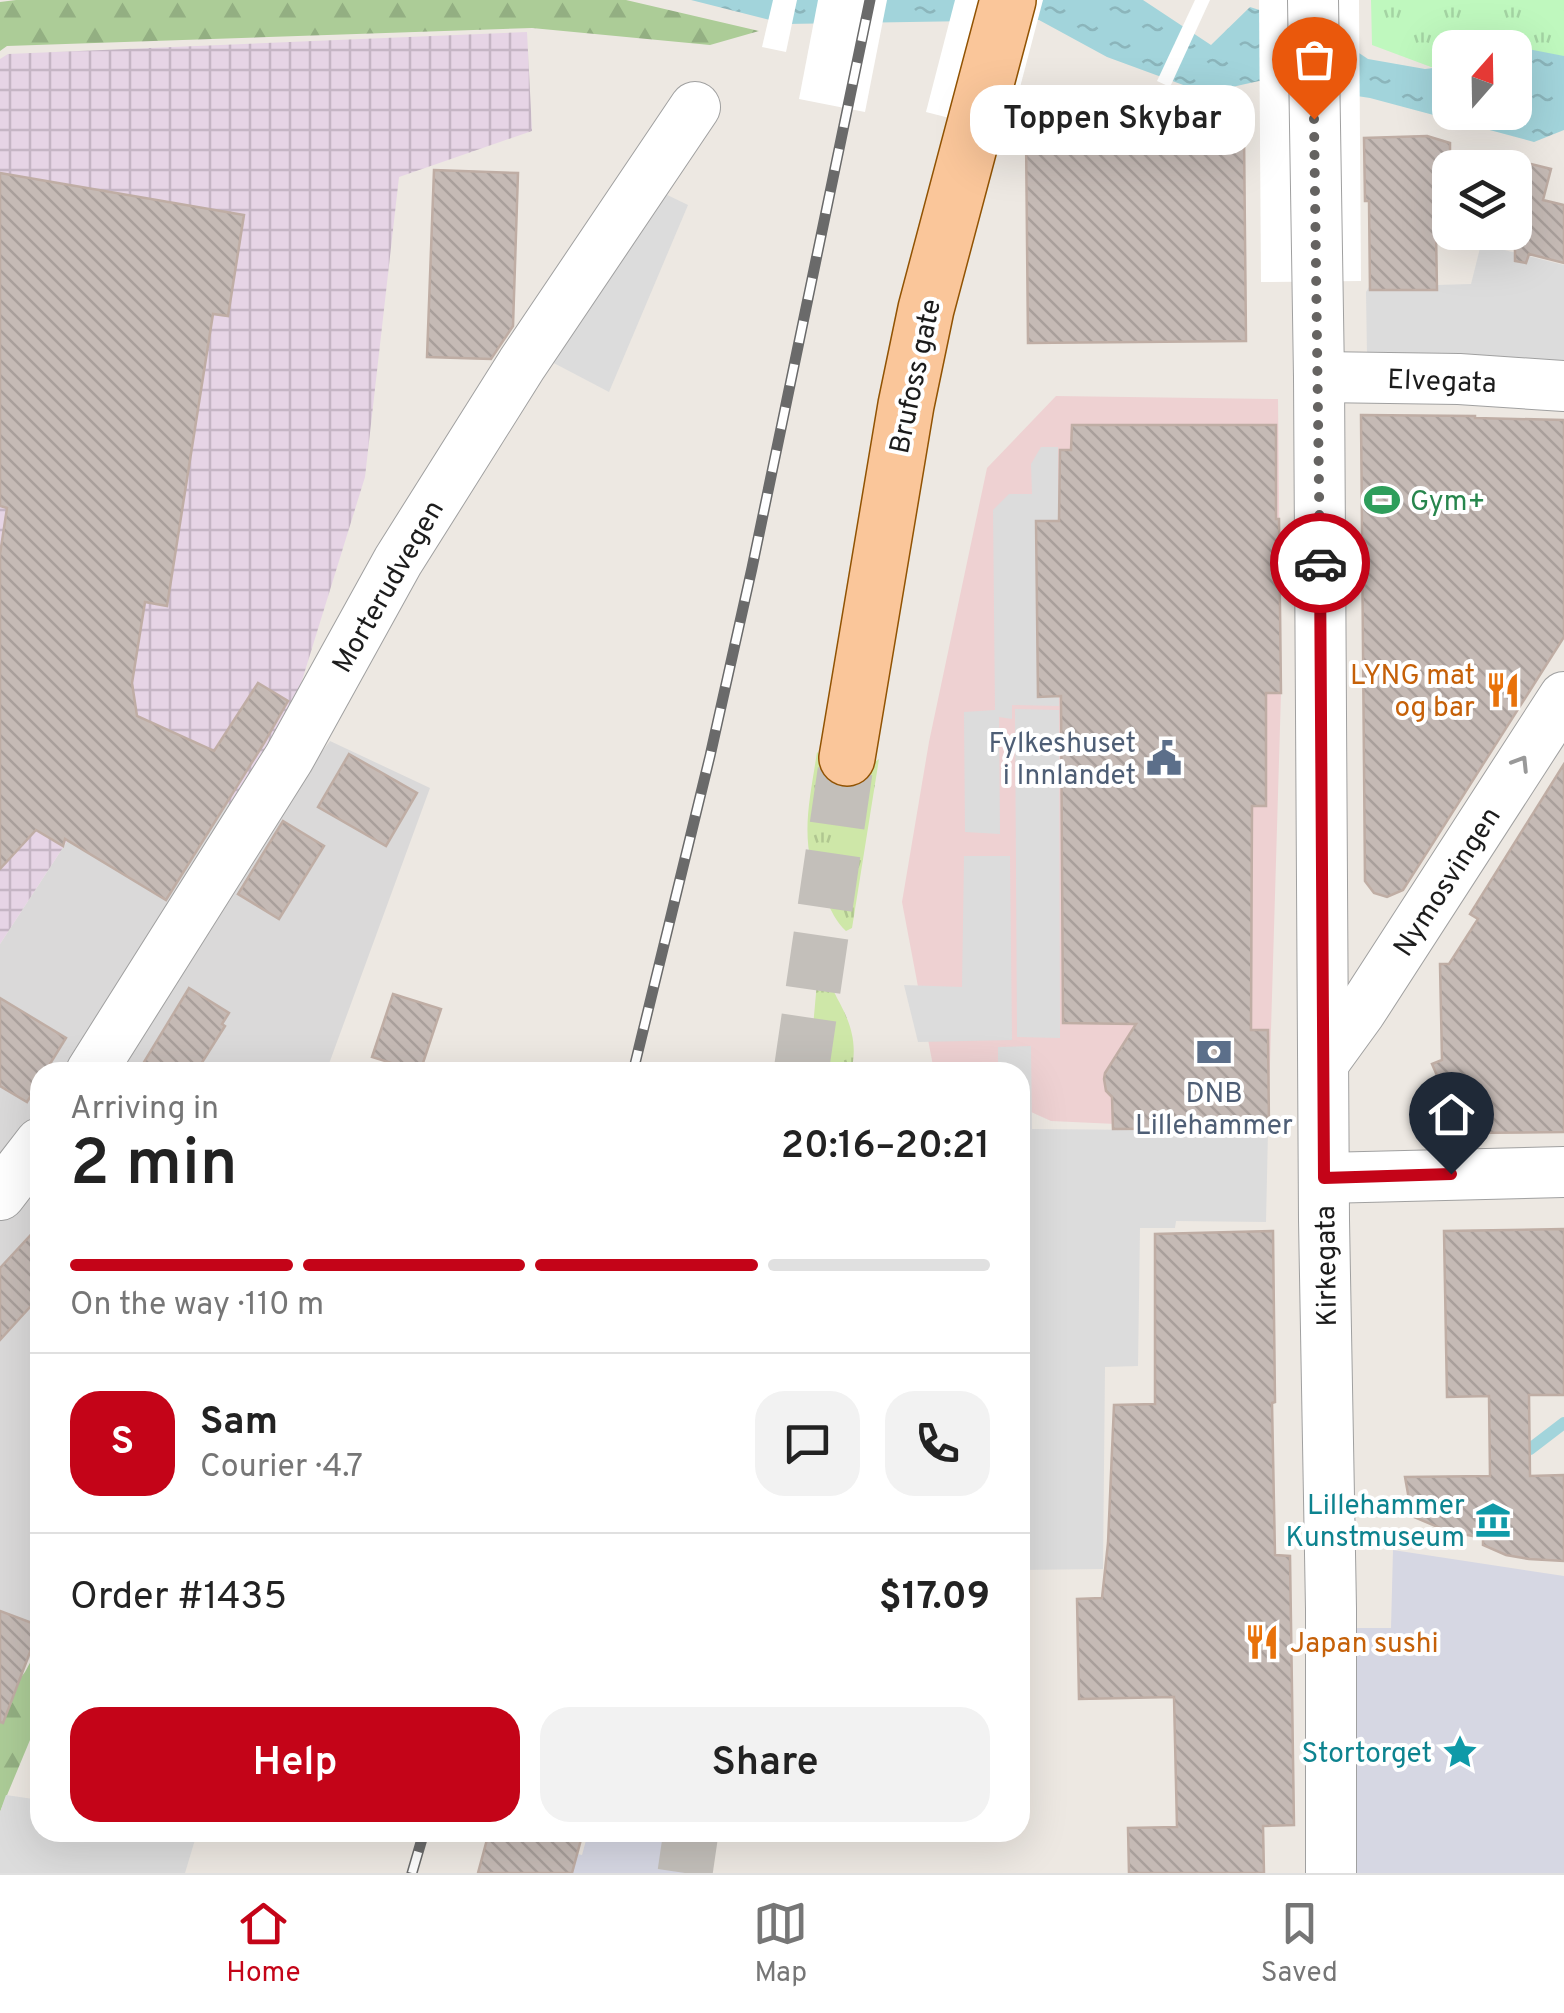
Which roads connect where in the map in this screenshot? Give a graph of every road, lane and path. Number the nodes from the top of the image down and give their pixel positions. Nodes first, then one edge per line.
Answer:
1 (1008, 0) edge
2 (1312, 0) edge
3 (695, 107) dead end
4 (1319, 377) junction
5 (1564, 386) edge
6 (1564, 697) edge
7 (847, 758) tunnel mouth
8 (97, 1062) edge
9 (1324, 1062) junction
10 (30, 1156) edge
11 (1564, 1172) edge
12 (1324, 1178) junction
13 (0, 1195) edge
14 (1331, 1873) edge

1 - 7 main road, Brufoss gate
2 - 4 street, Kirkegata
3 - 8 street, Morterudvegen
4 - 5 street, Elvegata
4 - 9 street, Kirkegata
9 -> 6 street, Nymosvingen
9 - 12 street, Kirkegata
10 - 13 street
11 - 12 street
12 - 14 street, Kirkegata

